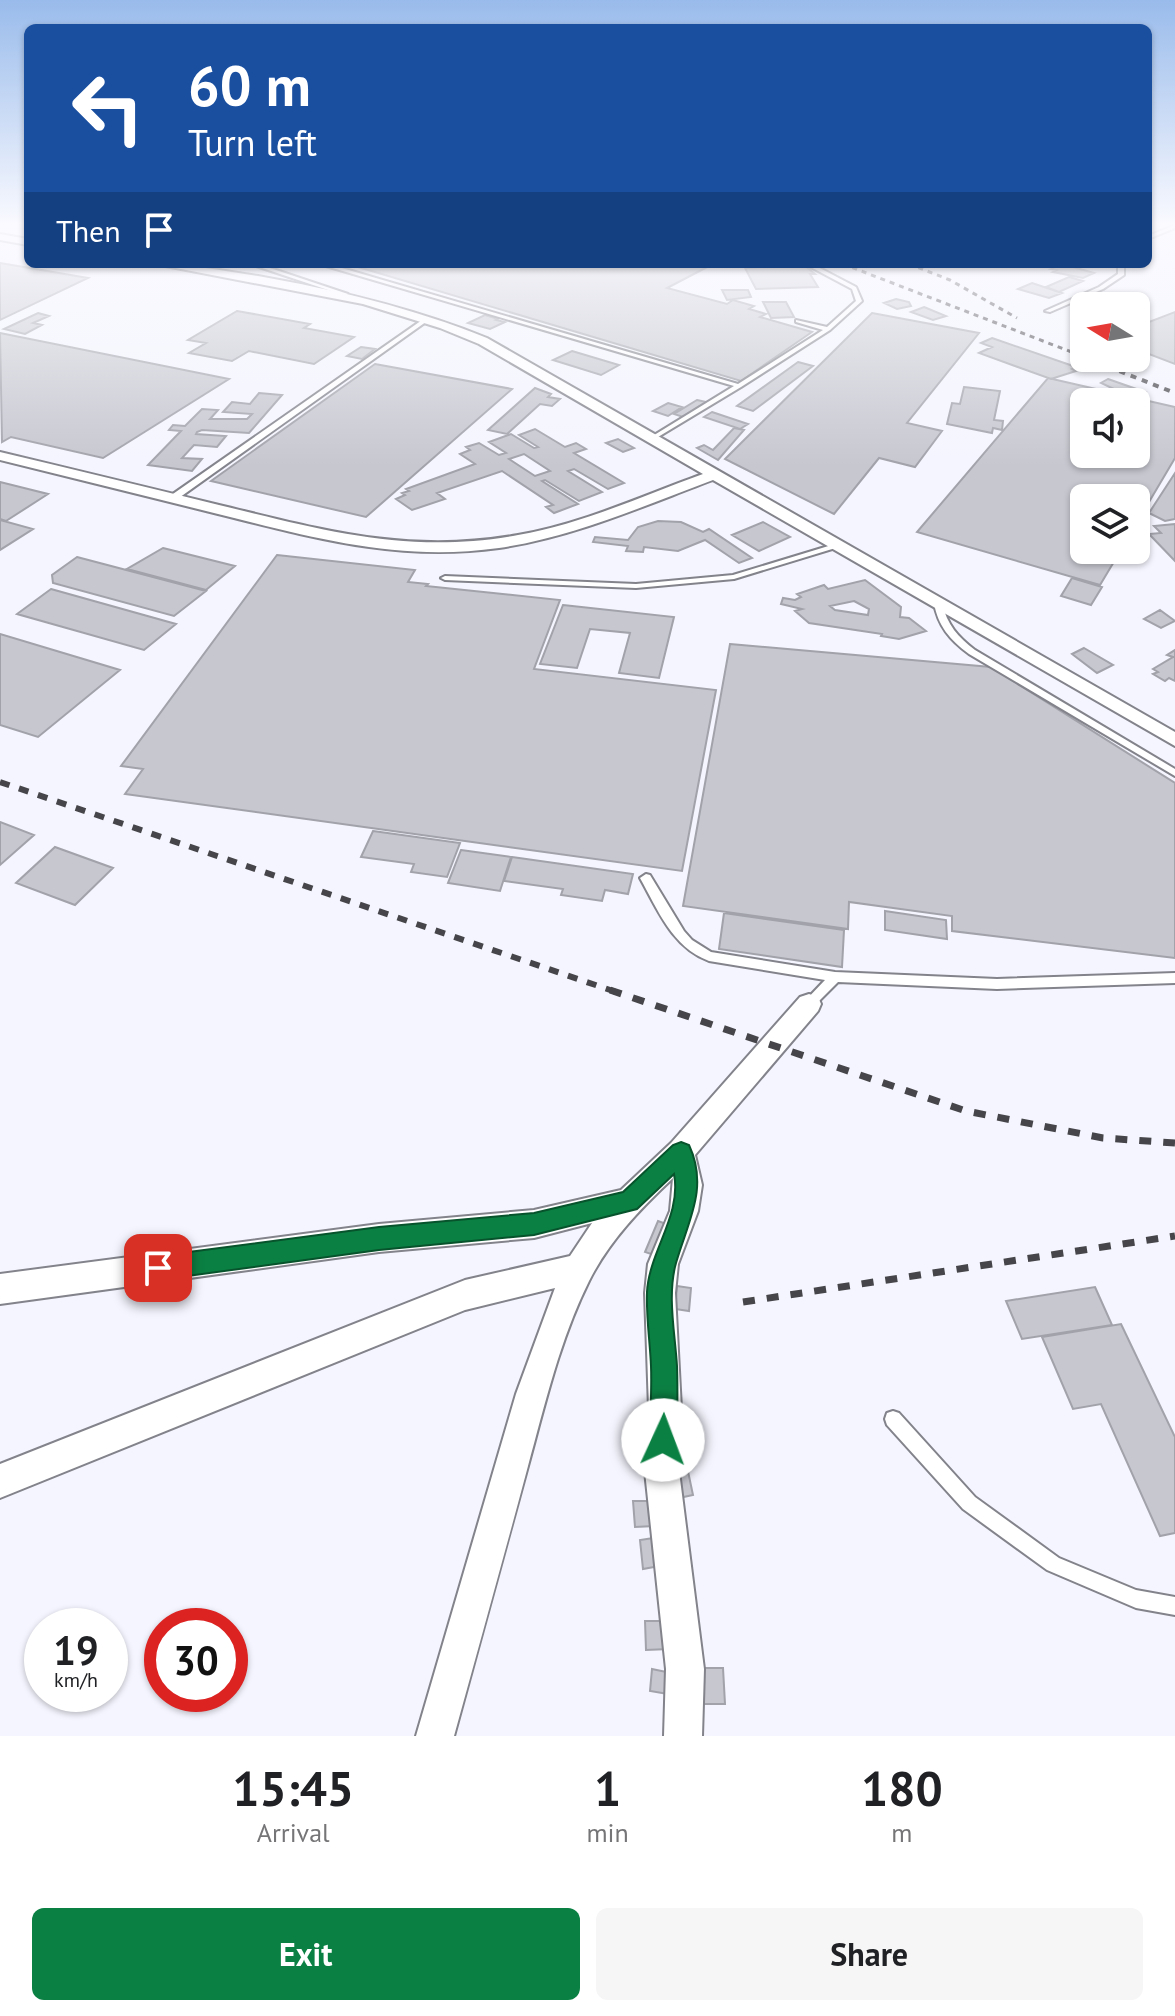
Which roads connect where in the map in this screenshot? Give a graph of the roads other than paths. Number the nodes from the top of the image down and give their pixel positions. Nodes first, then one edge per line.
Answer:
1 (381, 305) edge
2 (462, 305) edge
3 (855, 305) edge
4 (1062, 305) edge
5 (1048, 311) dead end
6 (427, 319) junction
7 (798, 321) dead end
8 (828, 329) junction
9 (739, 386) junction
10 (653, 438) junction
11 (0, 456) edge
12 (715, 474) junction
13 (173, 498) junction
14 (838, 546) junction
15 (445, 578) dead end
16 (938, 603) junction
17 (1175, 740) edge
18 (1175, 773) edge
19 (646, 878) dead end
20 (835, 977) junction
21 (1175, 978) edge
22 (809, 1004) joint
23 (681, 1152) junction
24 (629, 1201) junction
25 (579, 1269) junction
26 (0, 1289) edge
27 (893, 1419) dead end
28 (0, 1481) edge
29 (1175, 1606) edge
30 (435, 1736) edge
31 (683, 1736) edge

1 - 6 street
2 - 9 lane
3 - 8 lane
4 - 5 lane
6 - 10 street
6 - 13 lane
7 - 8 lane
8 - 9 lane
9 - 10 lane
10 - 12 street
11 - 13 street
12 - 13 street
12 - 14 street
14 - 15 lane
14 - 16 street
16 - 17 street
16 - 18 lane
19 - 20 lane
20 - 21 lane
20 - 22 lane
22 - 23 street
23 - 24 street
23 - 31 street
24 - 25 street
24 - 26 street
25 - 28 street
25 - 30 street
27 - 29 lane

